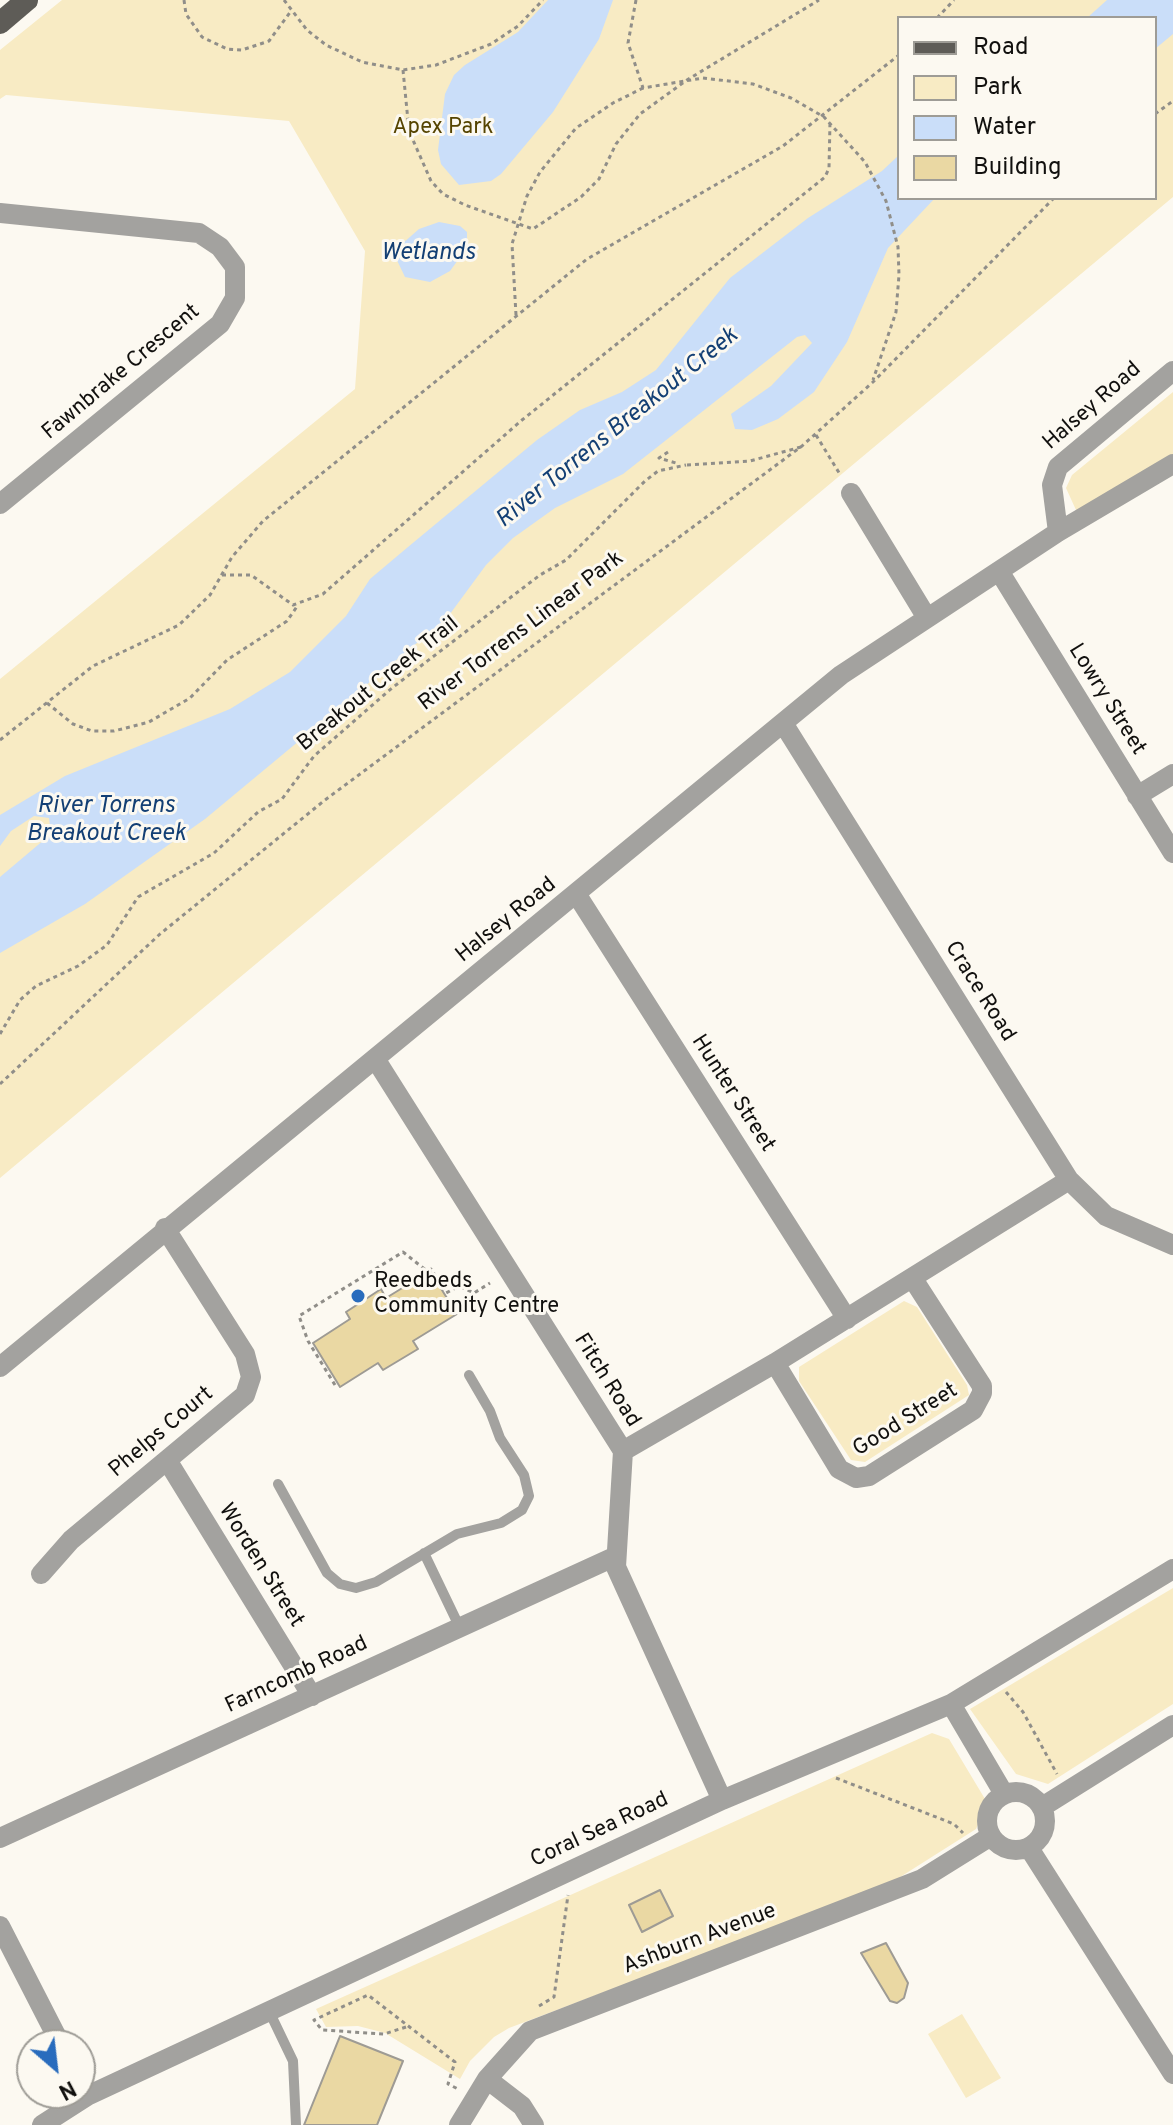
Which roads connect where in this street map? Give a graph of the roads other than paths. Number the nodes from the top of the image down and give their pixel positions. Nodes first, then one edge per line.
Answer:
1 (27, 0) edge
2 (0, 23) edge
3 (0, 213) edge
4 (1173, 371) edge
5 (1173, 464) edge
6 (851, 493) road end
7 (0, 504) edge
8 (1058, 532) junction
9 (999, 571) junction
10 (927, 618) junction
11 (783, 723) junction
12 (1173, 774) edge
13 (1137, 796) junction
14 (1173, 853) edge
15 (577, 895) junction
16 (376, 1060) junction
17 (1069, 1180) junction
18 (165, 1228) junction
19 (1173, 1245) edge
20 (913, 1279) junction
21 (847, 1319) junction
22 (775, 1363) junction
23 (0, 1367) edge
24 (469, 1375) dead end
25 (623, 1451) junction
26 (167, 1460) junction
27 (278, 1484) dead end
28 (424, 1553) junction
29 (614, 1557) junction
30 (1173, 1569) edge
31 (41, 1574) dead end
32 (460, 1628) junction
33 (312, 1696) junction
34 (951, 1704) junction
35 (1173, 1725) edge
36 (1004, 1794) junction
37 (722, 1800) junction
38 (1042, 1807) junction
39 (991, 1836) junction
40 (0, 1838) edge
41 (1029, 1848) junction
42 (0, 1926) edge
43 (269, 2011) junction
44 (53, 2029) edge
45 (1173, 2074) edge
46 (487, 2079) junction
47 (96, 2084) edge
48 (61, 2109) edge
49 (42, 2125) edge
50 (296, 2125) edge
51 (459, 2125) edge
52 (534, 2125) edge

1 - 2 main road
3 - 7 street, Fawnbrake Crescent
4 - 8 street, Halsey Road
5 - 8 street, Halsey Road
6 - 10 street
8 - 9 street, Halsey Road
9 - 10 street, Halsey Road
9 - 13 street, Lowry Street
10 - 11 street, Halsey Road
11 - 15 street, Halsey Road
11 - 17 street, Crace Road
12 - 13 street
13 - 14 street, Lowry Street
15 - 16 street, Halsey Road
15 - 21 street, Hunter Street
16 - 18 street, Halsey Road
16 - 25 street, Fitch Road
17 - 19 street, Crace Road
17 - 20 street
18 - 23 street, Halsey Road
18 - 26 street, Phelps Court
20 - 21 street
20 - 22 street, Good Street
21 - 22 street
22 - 25 street
24 - 28 lane
25 - 29 street, Fitch Road
26 - 31 street, Phelps Court
26 - 33 street, Worden Street
27 - 28 lane
28 - 32 lane
29 - 32 street, Farncomb Road
29 - 37 street, Fitch Road
30 - 34 street, Coral Sea Road
32 - 33 street, Farncomb Road
33 - 40 street, Farncomb Road
34 - 36 street
34 - 37 street, Coral Sea Road
35 - 38 street
36 - 38 street
36 - 39 street
37 - 43 street, Coral Sea Road
38 - 41 street
39 - 41 street
39 - 46 street, Ashburn Avenue
41 - 45 street
42 - 44 street
43 - 47 street, Coral Sea Road
43 - 50 lane
46 - 51 street, Ashburn Avenue
46 - 52 street
48 - 49 street, Coral Sea Road

